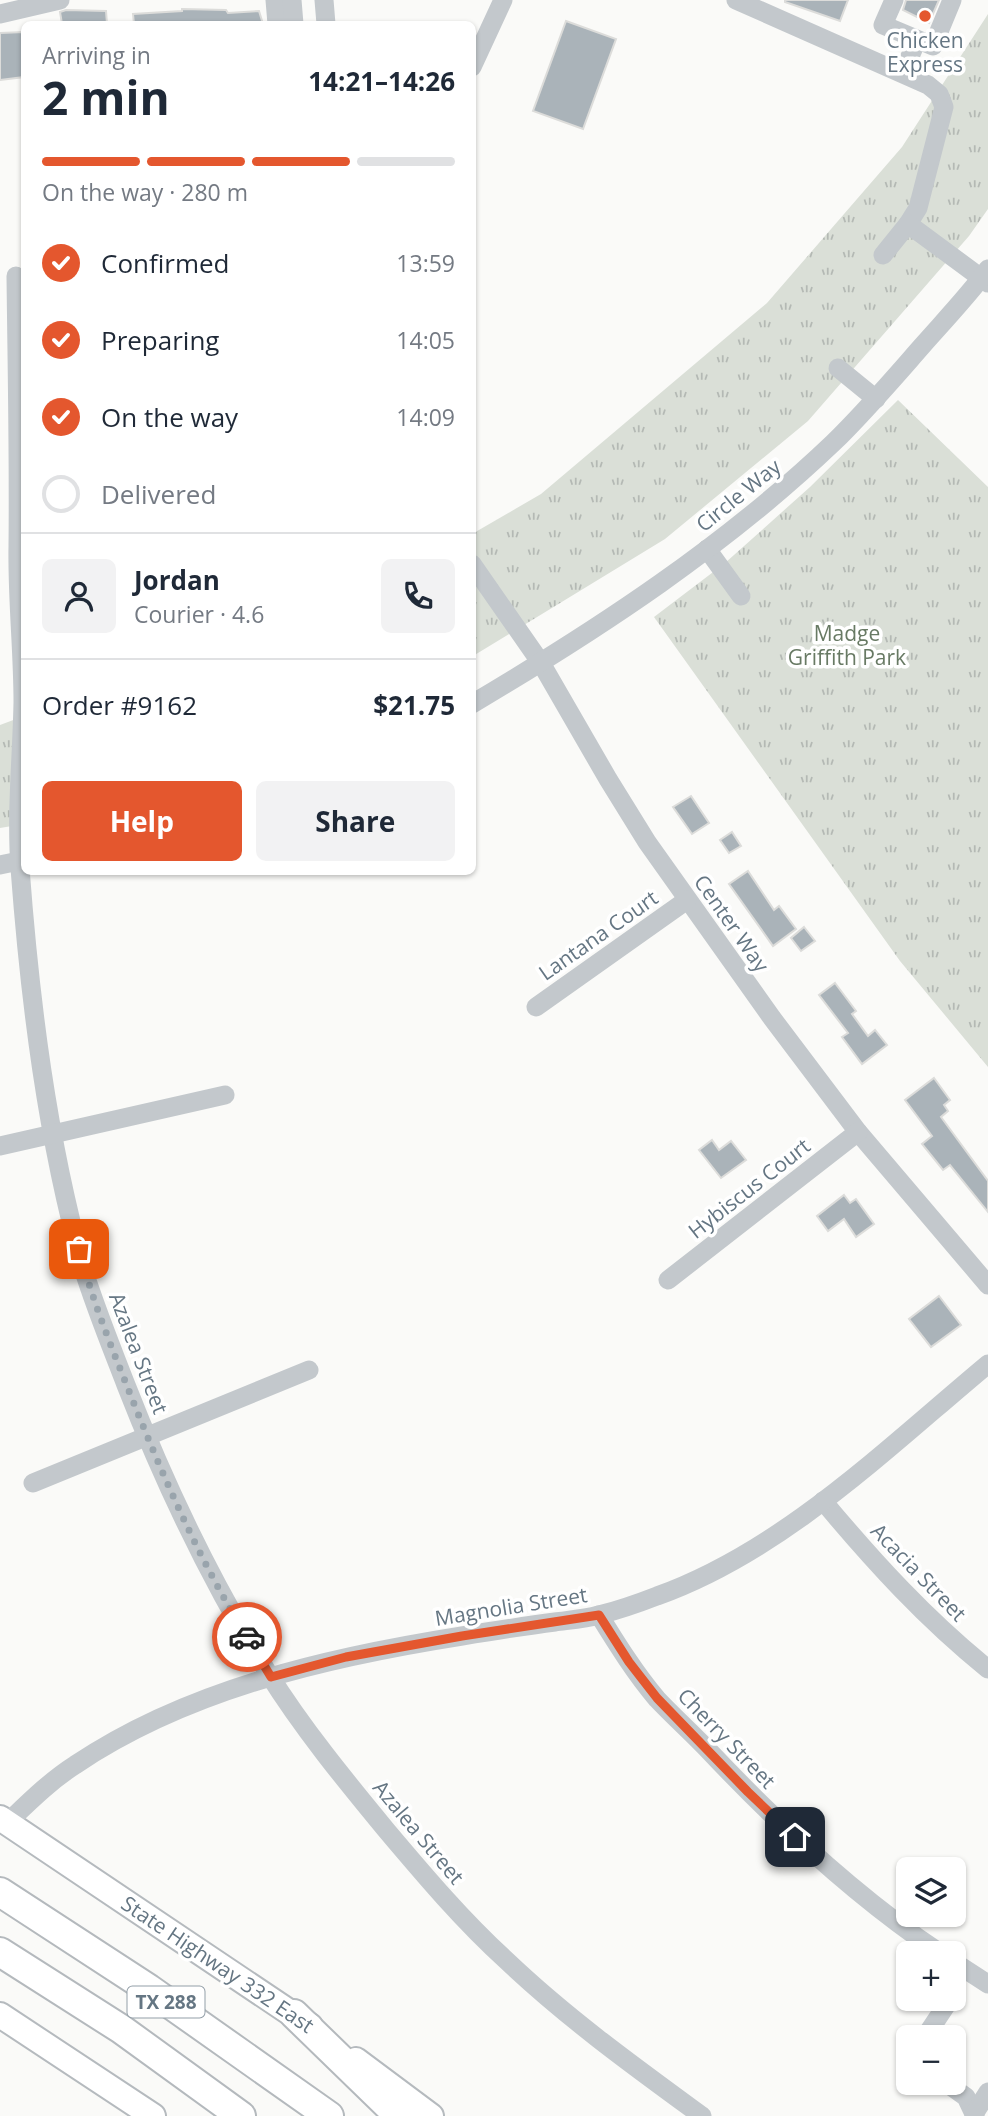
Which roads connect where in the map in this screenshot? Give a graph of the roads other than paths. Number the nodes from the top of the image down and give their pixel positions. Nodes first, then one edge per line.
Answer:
1 (60, 0) edge
2 (275, 0) edge
3 (292, 0) edge
4 (324, 0) edge
5 (503, 0) edge
6 (737, 0) edge
7 (894, 0) edge
8 (952, 0) edge
9 (0, 14) edge
10 (277, 21) edge
11 (294, 21) edge
12 (326, 21) edge
13 (917, 40) junction
14 (476, 58) edge
15 (903, 73) junction
16 (908, 224) junction
17 (883, 255) dead end
18 (14, 274) edge
19 (986, 276) edge
20 (838, 368) dead end
21 (876, 399) junction
22 (9, 457) edge
23 (21, 534) edge
24 (707, 549) junction
25 (476, 571) edge
26 (741, 596) dead end
27 (541, 663) junction
28 (476, 702) edge
29 (21, 716) edge
30 (21, 841) edge
31 (21, 860) edge
32 (0, 865) edge
33 (23, 875) edge
34 (687, 900) junction
35 (536, 1007) dead end
36 (225, 1095) dead end
37 (858, 1132) junction
38 (53, 1135) junction
39 (0, 1146) edge
40 (668, 1280) dead end
41 (988, 1285) edge
42 (988, 1364) edge
43 (309, 1370) dead end
44 (147, 1438) junction
45 (33, 1483) dead end
46 (823, 1501) junction
47 (599, 1615) junction
48 (988, 1669) edge
49 (271, 1677) junction
50 (4, 1821) edge
51 (0, 1892) edge
52 (924, 1941) edge
53 (0, 1952) edge
54 (966, 1970) edge
55 (988, 1984) edge
56 (294, 2014) junction
57 (0, 2015) edge
58 (988, 2092) edge
59 (962, 2095) edge
60 (974, 2115) edge
61 (153, 2116) edge
62 (241, 2116) edge
63 (329, 2116) edge
64 (399, 2116) edge
65 (431, 2116) edge
66 (702, 2116) edge

1 - 9 street
2 - 10 street
3 - 11 street
4 - 12 street
5 - 14 street
6 - 15 street
7 - 13 street
8 - 13 street
13 - 15 street
15 - 16 street
16 - 17 street
16 - 19 street
18 - 22 street, Azalea Street
19 - 21 street, Circle Way
20 - 21 street
21 - 24 street, Circle Way
22 - 23 street, Azalea Street
24 - 26 street
24 - 27 street, Circle Way
25 - 27 street, Center Way
27 - 28 street, Circle Way
27 - 34 street, Center Way
29 - 30 street, Azalea Street
31 - 32 street
33 - 38 street, Azalea Street
34 - 35 street, Lantana Court
34 - 37 street, Center Way
36 - 38 street
37 - 40 street, Hybiscus Court
37 - 41 street, Center Way
38 - 39 street
38 - 44 street, Azalea Street
42 - 46 street, Magnolia Street
43 - 44 street
44 - 45 street
44 - 49 street, Azalea Street
46 - 47 street, Magnolia Street
46 - 48 street, Acacia Street
47 - 49 street, Magnolia Street
47 - 52 street, Cherry Street
49 - 50 street, Magnolia Street
49 - 66 street, Azalea Street
50 - 56 main road, State Highway 332 East
51 - 63 highway, TX 288
53 - 62 highway, TX 288
54 - 55 street
56 - 64 highway
56 - 65 main road, State Highway 332 East
57 - 61 main road
58 - 60 street
59 - 60 street

